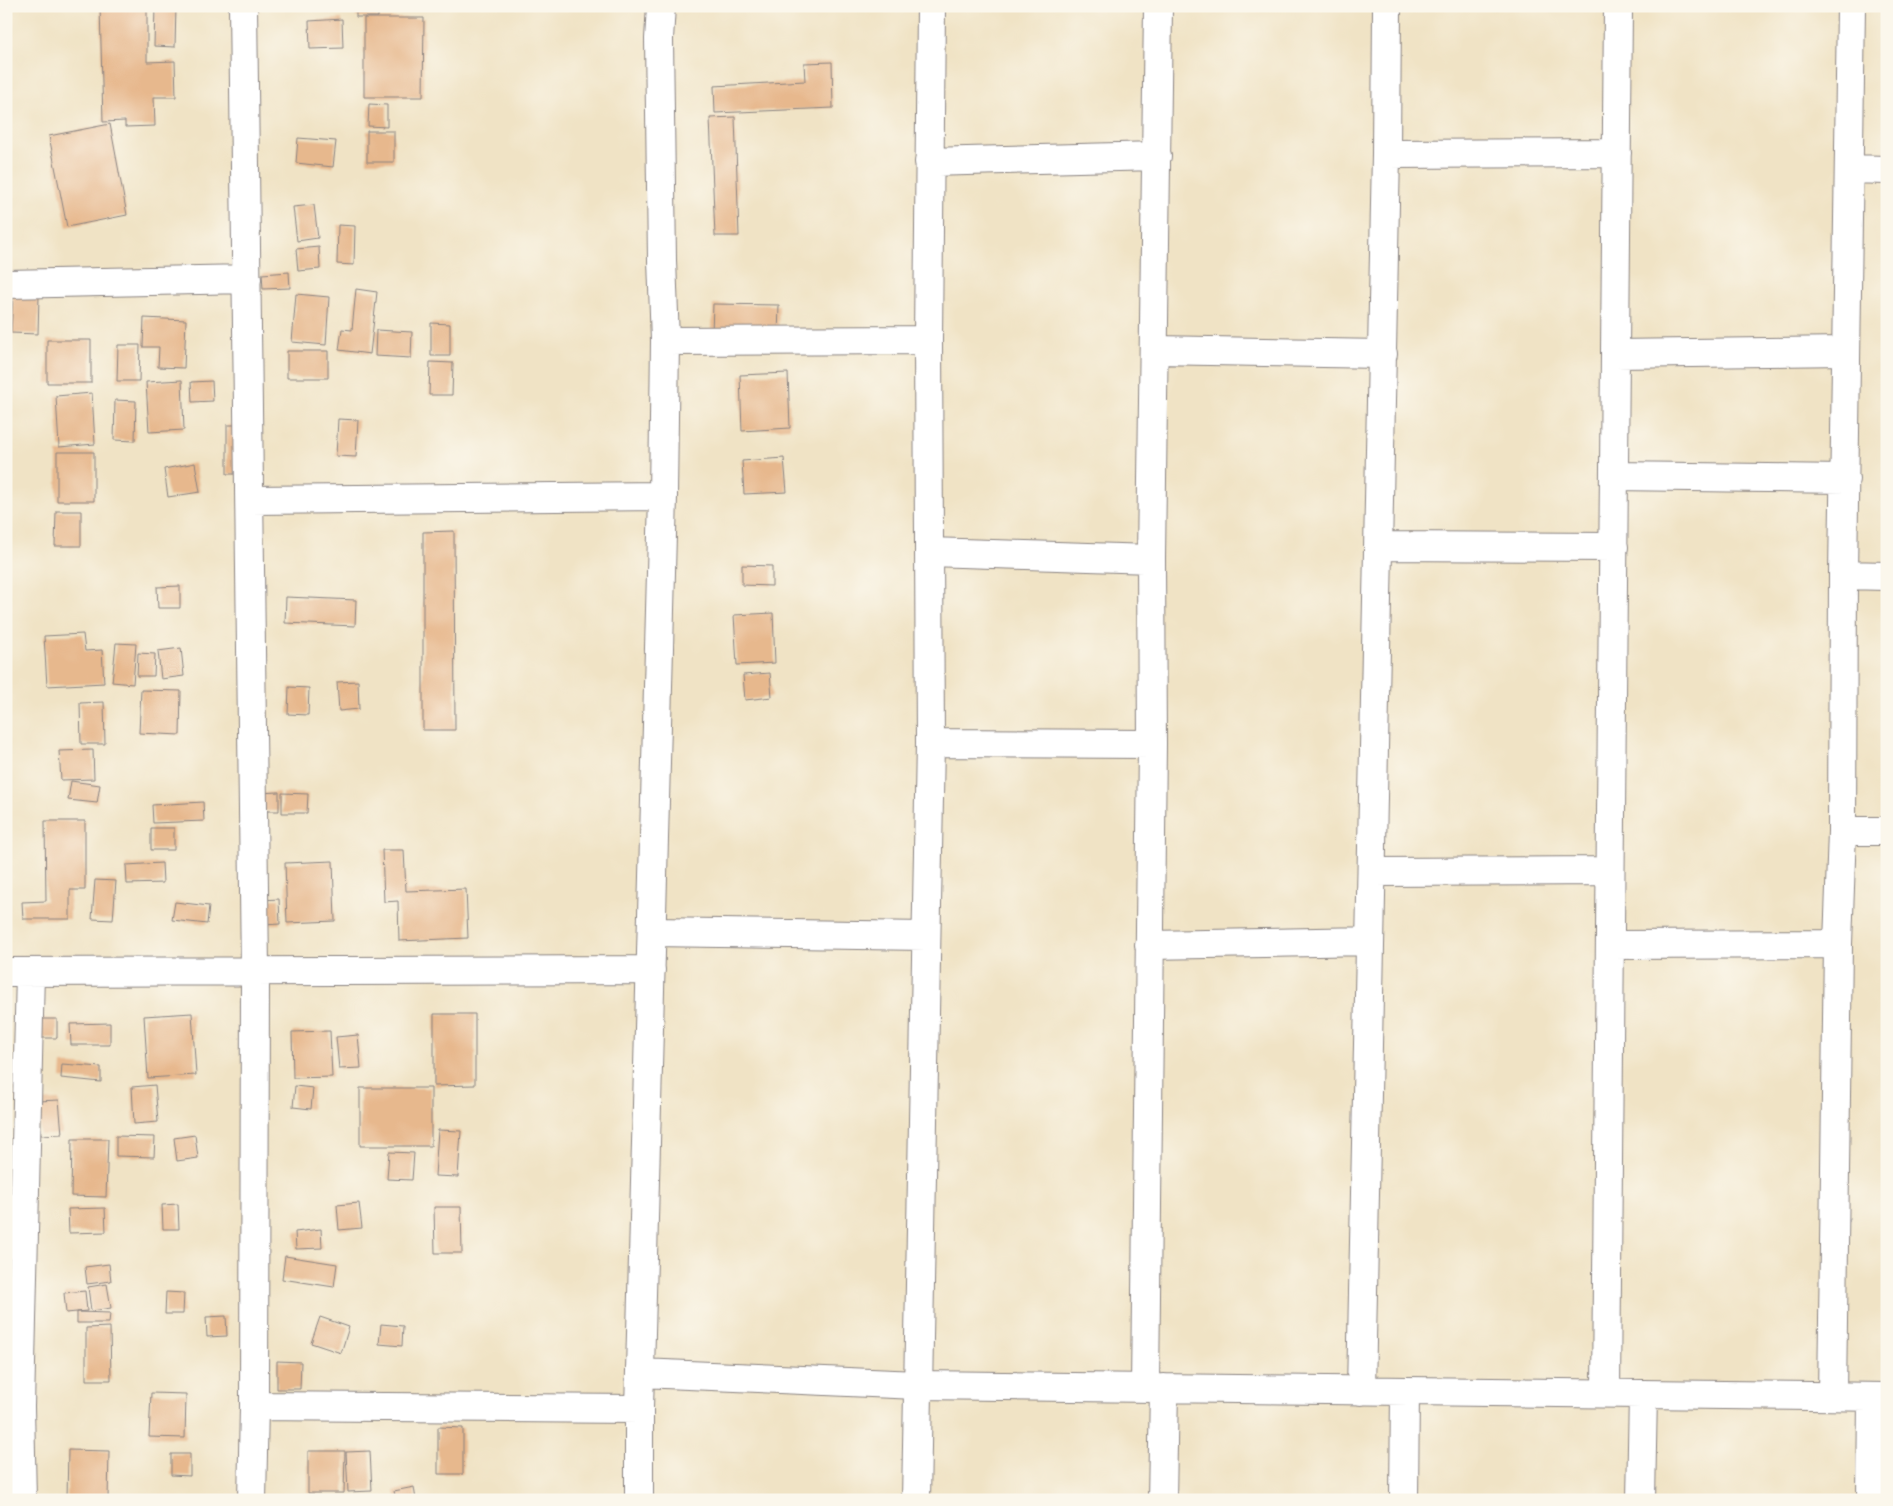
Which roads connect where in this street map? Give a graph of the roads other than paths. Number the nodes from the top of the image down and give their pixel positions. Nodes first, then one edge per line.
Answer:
1 (243, 6) edge
2 (661, 6) edge
3 (931, 6) edge
4 (1158, 6) edge
5 (1387, 6) edge
6 (1618, 6) edge
7 (1851, 6) edge
8 (1617, 153) junction
9 (1386, 154) junction
10 (1157, 156) junction
11 (929, 162) junction
12 (1848, 169) junction
13 (1887, 170) edge
14 (247, 279) junction
15 (6, 284) edge
16 (928, 340) junction
17 (665, 341) junction
18 (1155, 350) junction
19 (1846, 350) junction
20 (1383, 354) junction
21 (1615, 354) junction
22 (1614, 476) junction
23 (1844, 479) junction
24 (663, 496) junction
25 (250, 500) junction
26 (1379, 546) junction
27 (1614, 547) junction
28 (928, 552) junction
29 (1151, 559) junction
30 (1843, 575) junction
31 (1887, 576) edge
32 (930, 743) junction
33 (1152, 744) junction
34 (1842, 831) junction
35 (1887, 831) edge
36 (1610, 871) junction
37 (1372, 872) junction
38 (652, 932) junction
39 (926, 936) junction
40 (1370, 941) junction
41 (1838, 944) junction
42 (1149, 945) junction
43 (1610, 945) junction
44 (254, 970) junction
45 (651, 970) junction
46 (18, 972) edge
47 (641, 1373) junction
48 (917, 1385) junction
49 (1155, 1388) junction
50 (1362, 1391) junction
51 (1405, 1391) junction
52 (1606, 1393) junction
53 (1643, 1394) junction
54 (1832, 1396) junction
55 (1879, 1397) edge
56 (254, 1406) junction
57 (13, 1407) edge
58 (639, 1409) junction
59 (22, 1500) edge
60 (252, 1500) edge
61 (638, 1500) edge
62 (916, 1500) edge
63 (1162, 1500) edge
64 (1404, 1500) edge
65 (1641, 1500) edge
66 (1871, 1500) edge

1 - 14 street
2 - 17 street
3 - 11 street
4 - 10 street
5 - 9 street
6 - 8 street
7 - 12 street
8 - 9 street
8 - 21 street
9 - 20 street
10 - 11 street
10 - 18 street
11 - 16 street
12 - 13 street
12 - 19 street
14 - 15 street
14 - 25 street
16 - 17 street
16 - 28 street
17 - 24 street
18 - 20 street
18 - 29 street
19 - 21 street
19 - 23 street
20 - 26 street
21 - 22 street
22 - 23 street
22 - 27 street
23 - 30 street
24 - 25 street
24 - 38 street
25 - 44 street
26 - 27 street
26 - 37 street
27 - 36 street
28 - 29 street
28 - 32 street
29 - 33 street
30 - 31 street
30 - 34 street
32 - 33 street
32 - 39 street
33 - 42 street
34 - 35 street
34 - 41 street
36 - 37 street
36 - 43 street
37 - 40 street
38 - 39 street
38 - 45 street
39 - 48 street
40 - 42 street
40 - 50 street
41 - 43 street
41 - 54 street
42 - 49 street
43 - 52 street
44 - 45 street
44 - 46 street
44 - 56 street
45 - 47 street
46 - 57 street
47 - 48 street
47 - 58 street
48 - 49 street
48 - 62 street
49 - 50 street
49 - 63 street
50 - 51 street
51 - 52 street
51 - 64 street
52 - 53 street
53 - 54 street
53 - 65 street
54 - 55 street
55 - 66 street
56 - 58 street
56 - 60 street
57 - 59 street
58 - 61 street

